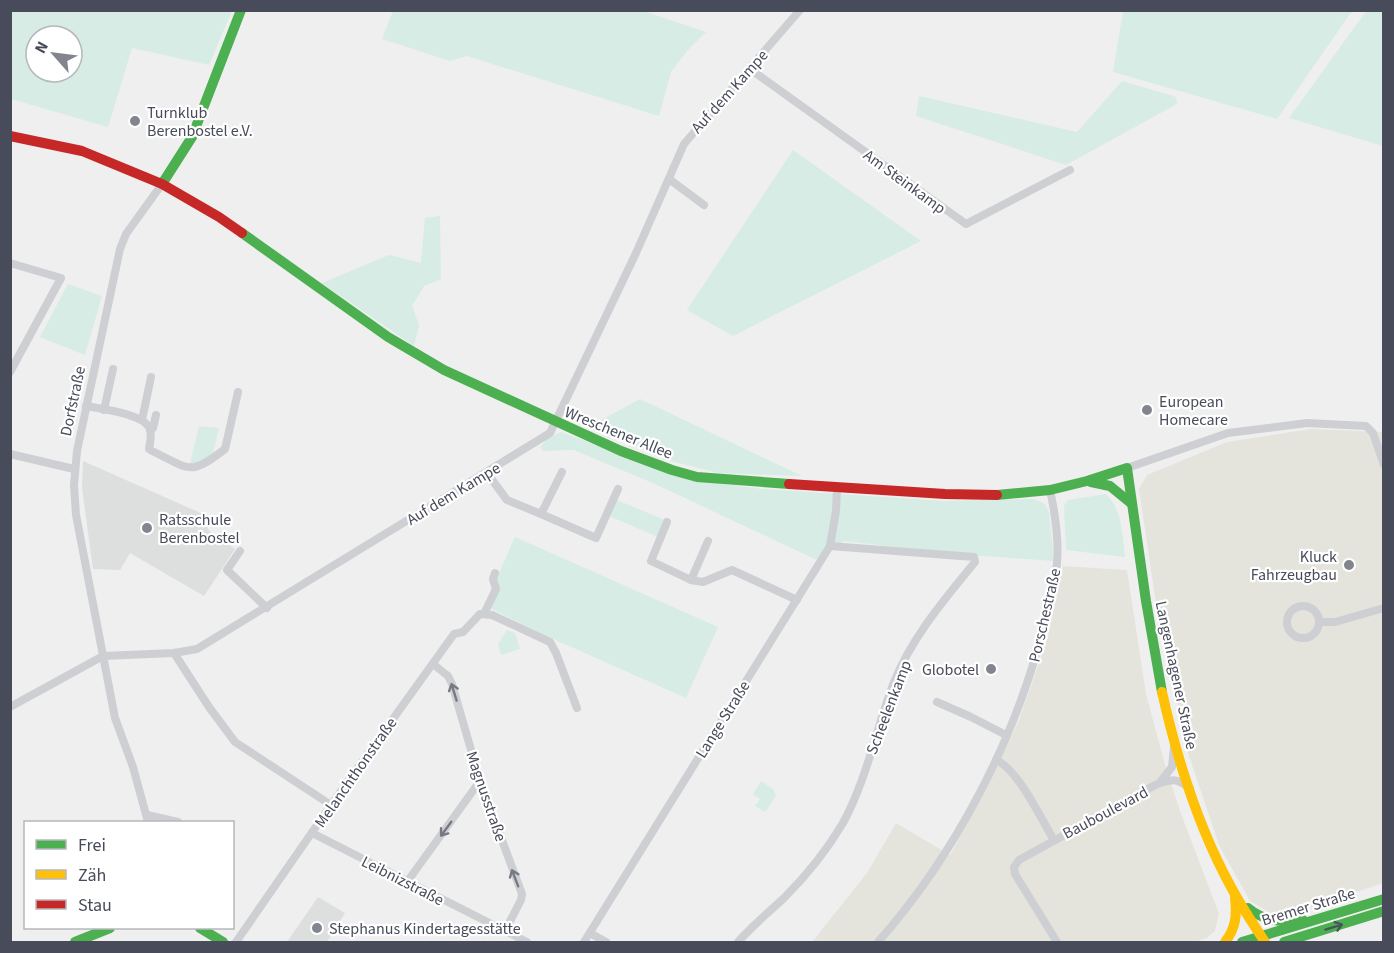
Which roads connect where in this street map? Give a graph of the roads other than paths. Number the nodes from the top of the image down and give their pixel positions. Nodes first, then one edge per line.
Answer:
1 (241, 10) edge
2 (800, 10) edge
3 (750, 69) junction
4 (10, 135) edge
5 (1070, 170) dead end
6 (669, 179) junction
7 (162, 184) junction
8 (704, 205) dead end
9 (10, 263) edge
10 (113, 369) dead end
11 (10, 372) edge
12 (151, 377) dead end
13 (238, 392) dead end
14 (86, 406) junction
15 (104, 410) junction
16 (156, 415) dead end
17 (142, 420) junction
18 (557, 422) junction
19 (150, 430) junction
20 (10, 454) edge
21 (1383, 465) edge
22 (1127, 468) junction
23 (74, 469) junction
24 (562, 472) dead end
25 (487, 473) junction
26 (1087, 482) junction
27 (837, 488) junction
28 (618, 489) dead end
29 (1050, 490) junction
30 (1132, 504) junction
31 (541, 514) junction
32 (668, 522) dead end
33 (708, 542) dead end
34 (830, 546) junction
35 (240, 551) dead end
36 (495, 573) dead end
37 (691, 580) junction
38 (797, 600) junction
39 (267, 608) junction
40 (1383, 608) edge
41 (484, 614) junction
42 (1319, 622) junction
43 (174, 653) junction
44 (103, 656) junction
45 (433, 664) junction
46 (936, 702) dead end
47 (10, 707) edge
48 (577, 708) dead end
49 (1006, 735) junction
50 (1174, 736) junction
51 (996, 760) junction
52 (480, 781) junction
53 (1157, 784) junction
54 (1191, 789) junction
55 (331, 805) junction
56 (148, 819) edge
57 (168, 821) edge
58 (312, 833) junction
59 (1054, 840) junction
60 (407, 882) junction
61 (1235, 894) junction
62 (1383, 899) edge
63 (1383, 911) edge
64 (1321, 918) junction
65 (105, 929) edge
66 (202, 929) edge
67 (505, 931) junction
68 (590, 933) junction
69 (1305, 938) edge
70 (1263, 940) edge
71 (216, 941) edge
72 (75, 942) edge
73 (236, 942) edge
74 (526, 942) edge
75 (584, 942) edge
76 (606, 942) edge
77 (738, 942) edge
78 (878, 942) edge
79 (1057, 942) edge
80 (1226, 942) edge
81 (1242, 942) edge
82 (1284, 942) edge

1 - 7 street, Dorfstraße
2 - 3 street, Auf dem Kampe
3 - 5 street, Am Steinkamp
3 - 6 street, Auf dem Kampe
4 - 7 street, Wreschener Allee
6 - 8 street
6 - 18 street, Auf dem Kampe
7 - 14 street, Dorfstraße
7 - 18 street, Wreschener Allee
9 - 11 street
10 - 15 street
12 - 17 street
13 - 19 street
14 - 15 street
14 - 23 street, Dorfstraße
15 - 17 street
16 - 19 street
17 - 19 street
18 - 25 street, Auf dem Kampe
18 - 27 street, Wreschener Allee
20 - 23 street
21 - 22 street
22 - 26 street, Wreschener Allee
22 - 30 street, Langenhagener Straße
23 - 44 street, Dorfstraße
24 - 31 street
25 - 31 street
25 - 39 street, Auf dem Kampe
26 - 29 street, Wreschener Allee
26 - 30 street
27 - 29 street, Wreschener Allee
27 - 34 street, Lange Straße
28 - 31 street
29 - 49 street, Porschestraße
30 - 50 street, Langenhagener Straße
32 - 37 street
33 - 37 street
34 - 38 street, Lange Straße
34 - 77 street, Scheelenkamp
35 - 39 street
36 - 41 street, Melanchthonstraße
37 - 38 street
38 - 68 street, Lange Straße
39 - 43 street, Auf dem Kampe
40 - 42 street
41 - 45 street, Melanchthonstraße
41 - 48 street
42 - 42 street
43 - 44 street, Auf dem Kampe
43 - 55 street
44 - 47 street
44 - 56 street, Dorfstraße
52 -> 45 street, Magnusstraße
45 - 55 street, Melanchthonstraße
46 - 49 street
49 - 51 street, Porschestraße
50 - 53 street, Bauboulevard
50 - 54 street, Langenhagener Straße
51 - 59 street, Bauboulevard
51 - 78 street, Porschestraße
52 -> 60 street
67 -> 52 street, Magnusstraße
53 - 54 street, Bauboulevard
53 - 59 street, Bauboulevard
54 - 61 street, Langenhagener Straße
55 - 58 street, Melanchthonstraße
56 - 57 street
58 - 60 street, Leibnizstraße
58 - 73 street, Melanchthonstraße
59 - 79 street, Bauboulevard
60 - 67 street, Leibnizstraße
61 - 64 street
61 - 70 street, Langenhagener Straße
61 - 80 street
62 - 64 street, Bremer Straße
69 -> 63 street, Bremer Straße
64 - 70 street, Bremer Straße
65 - 72 street
66 - 71 street
67 - 74 street, Leibnizstraße
68 - 75 street, Lange Straße
68 - 76 street
69 - 82 street, Bremer Straße
70 - 81 street, Bremer Straße

